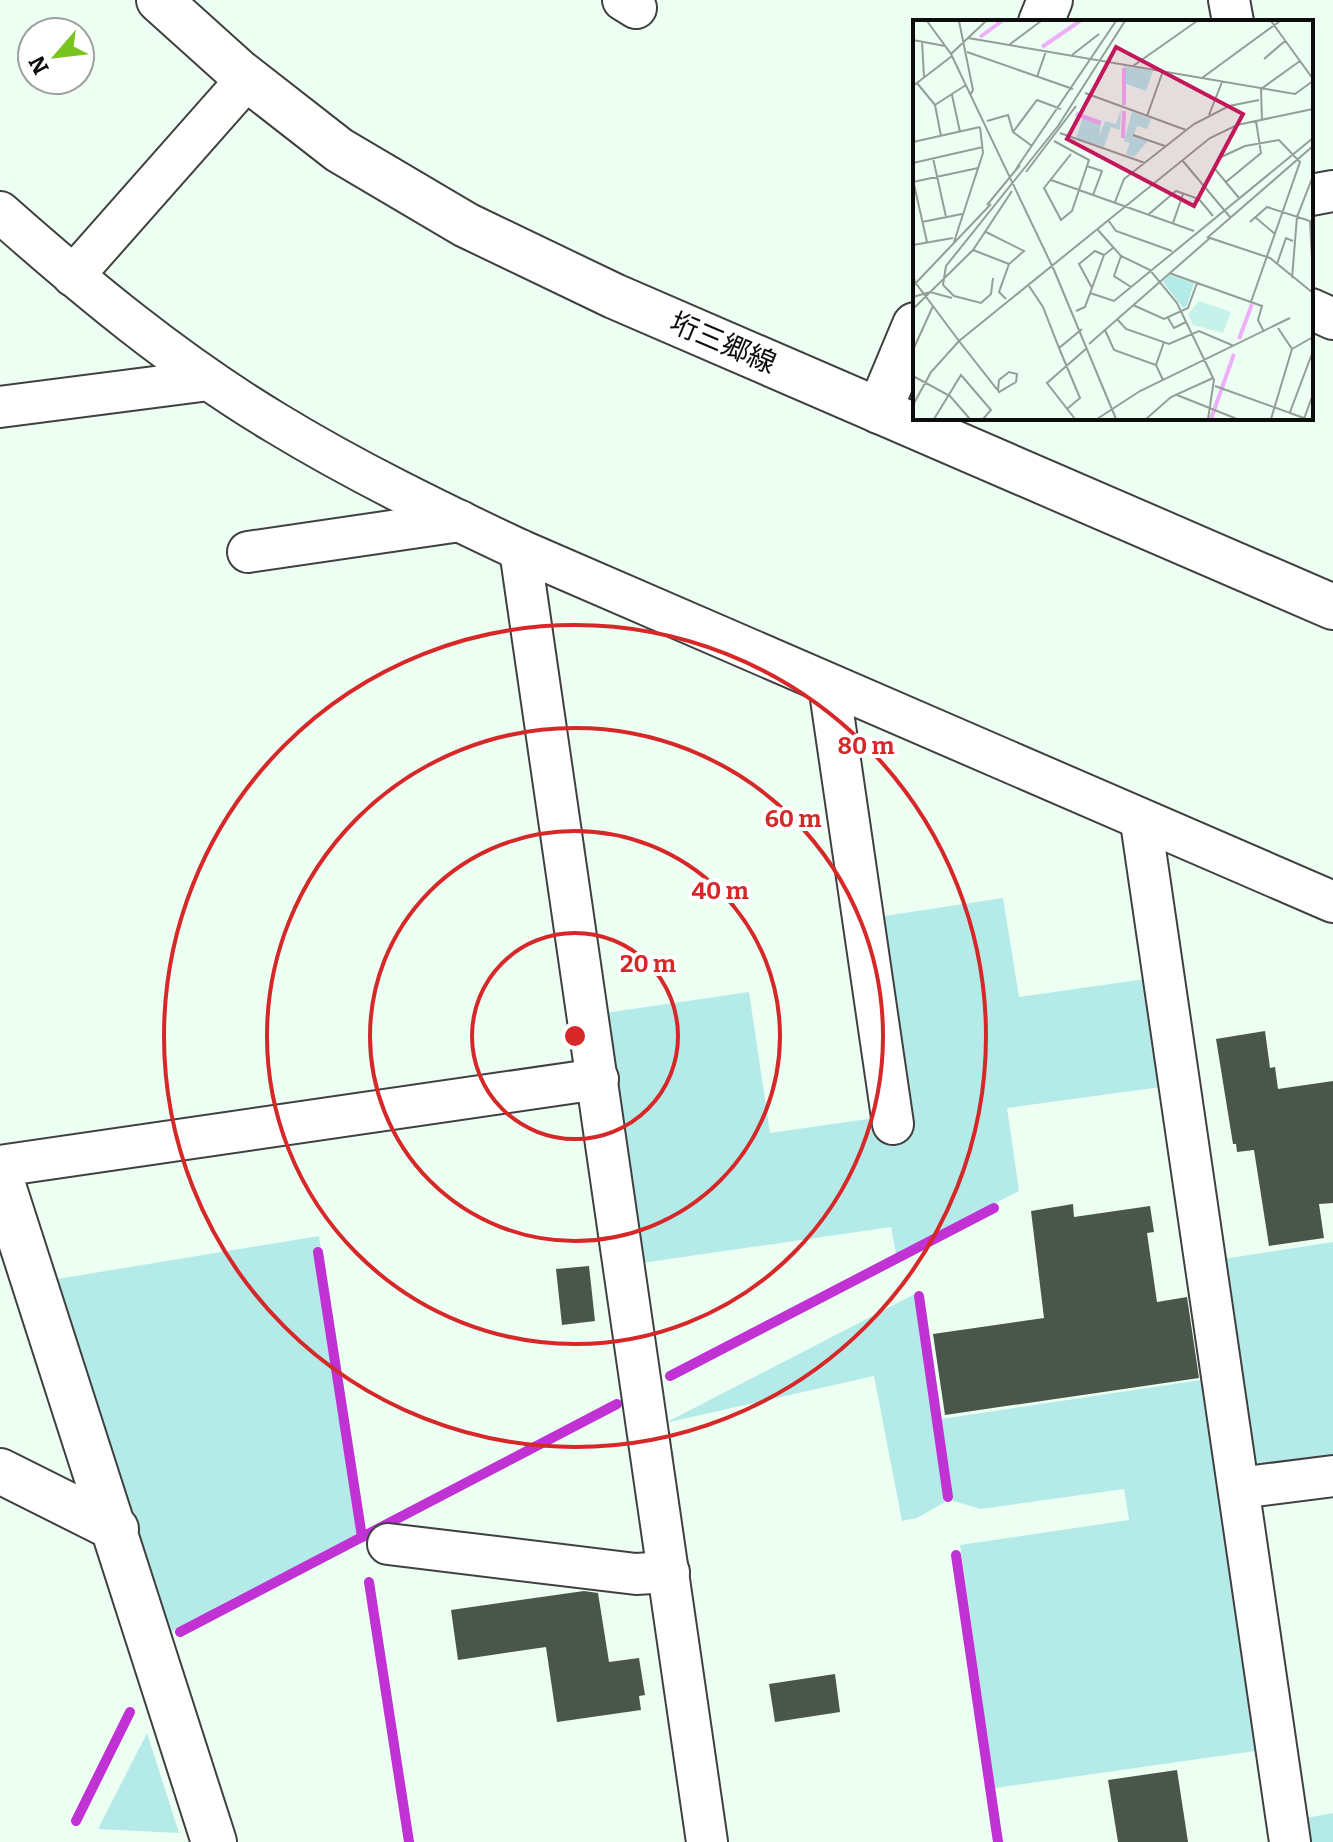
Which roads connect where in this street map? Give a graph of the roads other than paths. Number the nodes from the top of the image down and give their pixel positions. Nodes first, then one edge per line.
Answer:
1 (159, 0) edge
2 (1050, 0) edge
3 (1229, 0) edge
4 (1042, 20) edge
5 (1233, 20) edge
6 (247, 79) junction
7 (1333, 191) edge
8 (1313, 195) edge
9 (0, 212) edge
10 (73, 276) junction
11 (1313, 310) edge
12 (1333, 319) edge
13 (913, 330) edge
14 (209, 380) junction
15 (0, 407) edge
16 (879, 411) junction
17 (460, 521) junction
18 (520, 550) junction
19 (248, 552) dead end
20 (1333, 607) edge
21 (829, 685) junction
22 (1141, 822) junction
23 (1333, 902) edge
24 (598, 1079) junction
25 (893, 1124) dead end
26 (0, 1166) edge
27 (0, 1176) edge
28 (0, 1471) edge
29 (1333, 1476) edge
30 (1239, 1488) junction
31 (116, 1529) junction
32 (388, 1544) dead end
33 (669, 1572) junction
34 (214, 1842) edge
35 (707, 1842) edge
36 (1290, 1842) edge

1 - 6 street, 垳三郷線
2 - 4 street
3 - 5 street
6 - 10 street
6 - 16 street, 垳三郷線
7 - 8 street
9 - 10 street
10 - 14 street
11 - 12 street
13 - 16 street
14 - 15 street
14 - 17 street
16 - 20 street, 垳三郷線
17 - 18 street
17 - 19 street
18 - 21 street
18 - 24 street
21 - 22 street
21 - 25 street
22 - 23 street
22 - 30 street
24 - 26 street
24 - 33 street
27 - 31 street
28 - 31 street
29 - 30 street
30 - 36 street
31 - 34 street
32 - 33 street
33 - 35 street

